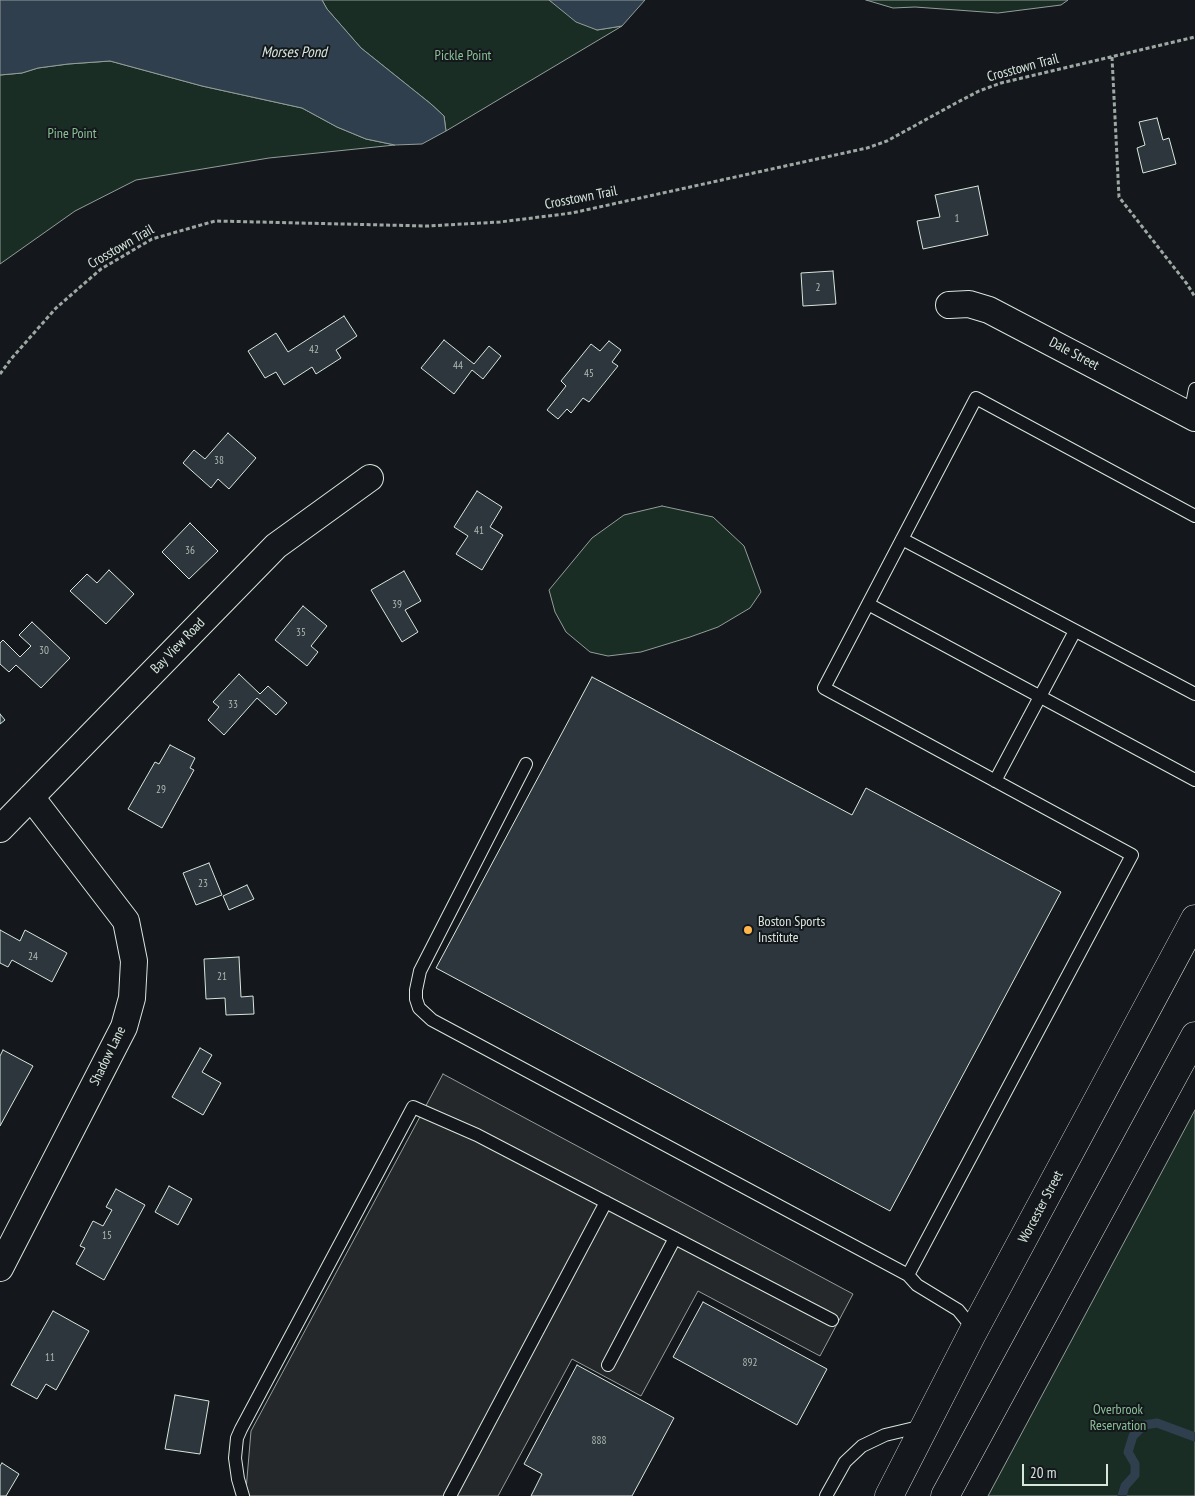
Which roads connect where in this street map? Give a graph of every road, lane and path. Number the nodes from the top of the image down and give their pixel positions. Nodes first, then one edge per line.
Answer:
1 (1195, 37) edge
2 (1112, 57) junction
3 (1195, 297) edge
4 (949, 305) dead end
5 (0, 374) edge
6 (1195, 389) edge
7 (1192, 416) edge
8 (370, 478) dead end
9 (1195, 516) edge
10 (902, 539) junction
11 (868, 604) junction
12 (1075, 631) junction
13 (1195, 694) edge
14 (1040, 696) junction
15 (526, 764) dead end
16 (1195, 780) edge
17 (995, 781) junction
18 (31, 797) junction
19 (0, 829) edge
20 (1195, 919) edge
21 (1195, 1036) edge
22 (606, 1202) junction
23 (675, 1238) junction
24 (0, 1268) edge
25 (908, 1275) junction
26 (832, 1320) dead end
27 (972, 1334) junction
28 (608, 1365) dead end
29 (925, 1425) junction
30 (244, 1496) edge
31 (450, 1496) edge
32 (826, 1496) edge
33 (889, 1496) edge
34 (945, 1496) edge

1 - 2 path, Crosstown Trail
2 - 3 path
2 - 5 path, Crosstown Trail
4 - 7 street, Dale Street
6 - 7 lane
8 - 18 street, Bay View Road
9 - 10 lane
10 - 11 lane
10 - 12 lane
11 - 14 lane
11 - 17 lane
12 - 13 lane
12 - 14 lane
14 - 16 lane
14 - 17 lane
15 - 25 lane
17 - 25 lane
18 - 19 street, Bay View Road
18 - 24 street, Shadow Lane
20 - 27 highway, Worcester Street
21 - 34 highway
22 - 23 lane
22 - 30 lane
22 - 31 lane
23 - 26 lane
23 - 28 lane
25 - 27 lane
27 - 29 highway, Worcester Street
29 - 32 lane
29 - 33 highway, Worcester Street

